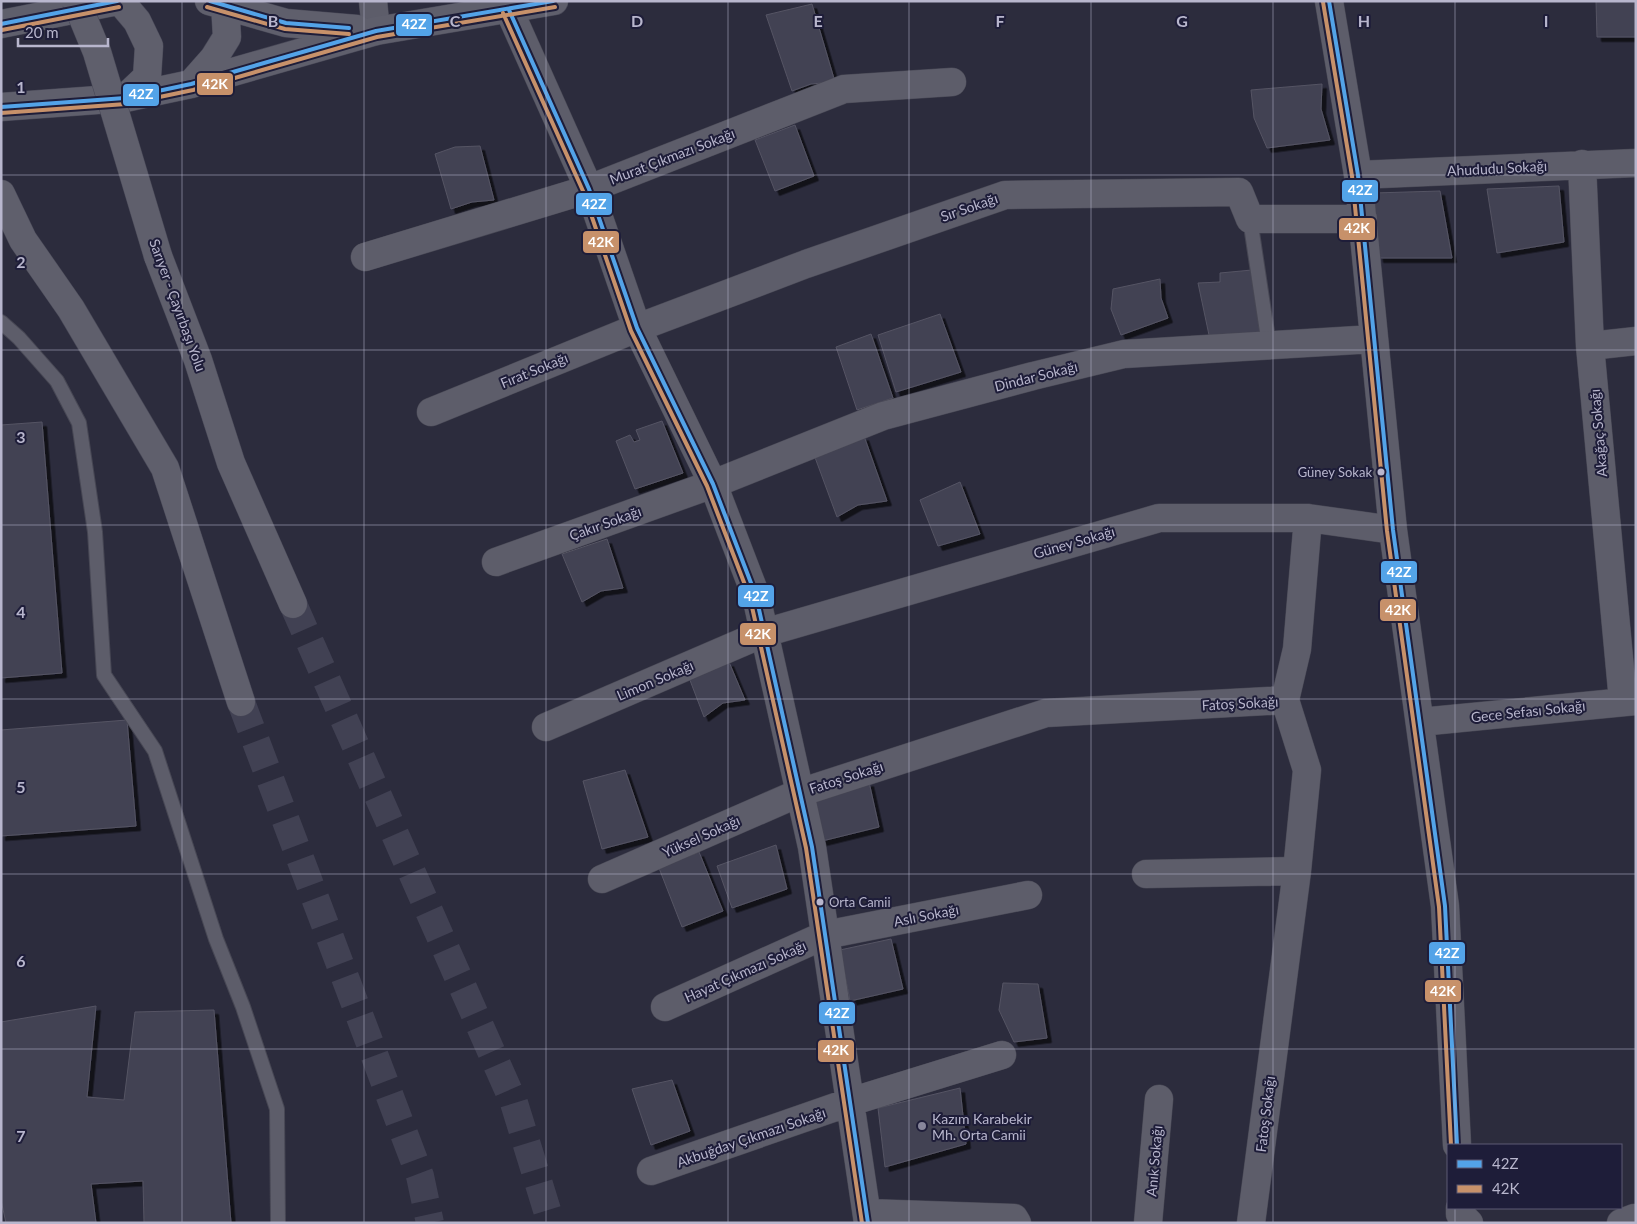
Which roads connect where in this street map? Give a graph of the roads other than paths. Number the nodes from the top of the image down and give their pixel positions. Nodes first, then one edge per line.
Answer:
1 (76, 1) edge
2 (119, 1) edge
3 (373, 1) edge
4 (554, 1) edge
5 (1329, 1) edge
6 (220, 3) edge
7 (509, 10) junction
8 (1, 24) edge
9 (376, 31) junction
10 (952, 82) dead end
11 (191, 84) junction
12 (126, 98) junction
13 (1, 108) edge
14 (1636, 163) edge
15 (1582, 164) junction
16 (1358, 175) junction
17 (589, 189) junction
18 (1, 194) edge
19 (1250, 219) junction
20 (1363, 219) junction
21 (365, 257) dead end
22 (1, 322) edge
23 (636, 328) junction
24 (1374, 338) junction
25 (1636, 341) edge
26 (1269, 345) junction
27 (1590, 346) junction
28 (431, 412) dead end
29 (713, 484) junction
30 (1308, 518) junction
31 (1393, 530) junction
32 (496, 562) dead end
33 (293, 604) tunnel mouth
34 (764, 633) junction
35 (1285, 700) junction
36 (1630, 701) edge
37 (241, 702) tunnel mouth
38 (1420, 722) junction
39 (546, 727) dead end
40 (799, 793) junction
41 (1297, 872) junction
42 (1146, 874) dead end
43 (602, 880) dead end
44 (1028, 894) dead end
45 (825, 935) junction
46 (665, 1007) dead end
47 (1002, 1055) dead end
48 (1159, 1099) dead end
49 (850, 1102) junction
50 (1457, 1144) edge
51 (651, 1171) dead end
52 (1460, 1209) edge
53 (868, 1218) edge
54 (1636, 1218) edge
55 (278, 1223) edge
56 (1017, 1223) edge
57 (1148, 1223) edge
58 (1251, 1223) edge
59 (1469, 1223) edge
60 (1621, 1223) edge

1 - 33 main road, Sarıyer - Çayırbaşı Yolu, bridge
2 - 8 main road
2 - 12 main road
3 - 9 street
4 - 7 main road
5 - 16 street
6 - 9 main road
6 - 11 main road
7 - 9 main road
7 - 17 street
9 - 11 main road
10 - 17 street, Murat Çıkmazı Sokağı
11 - 12 main road
12 - 13 main road
14 - 15 street, Ahududu Sokağı
15 - 16 street, Ahududu Sokağı
15 - 27 street, Akağaç Sokağı
16 - 20 street
17 - 21 street, Murat Çıkmazı Sokağı
17 - 23 street
18 - 37 main road
19 - 20 street
19 - 23 street, Sır Sokağı
19 - 26 lane
20 - 24 street
22 - 55 lane
23 - 28 street, Fırat Sokağı
23 - 29 street
24 - 26 street, Dindar Sokağı
24 - 31 street
25 - 27 street
26 - 29 street, Dindar Sokağı
27 - 36 street, Akağaç Sokağı
29 - 32 street, Çakır Sokağı
29 - 34 street
30 - 31 street, Güney Sokağı
30 - 34 street, Güney Sokağı
30 - 35 street
31 - 38 street
34 - 39 street, Limon Sokağı
34 - 40 street
35 - 40 street, Fatoş Sokağı
35 - 41 street, Fatoş Sokağı
36 - 38 street, Gece Sefası Sokağı
38 - 50 street
40 - 43 street, Yüksel Sokağı
40 - 45 street
41 - 42 street
41 - 58 street, Fatoş Sokağı
44 - 45 street, Aslı Sokağı
45 - 46 street, Hayat Çıkmazı Sokağı
45 - 49 street
47 - 49 street, Akbuğday Çıkmazı Sokağı
48 - 57 street, Anık Sokağı
49 - 51 street, Akbuğday Çıkmazı Sokağı
49 - 53 street
52 - 59 street
53 - 56 street
54 - 60 street

